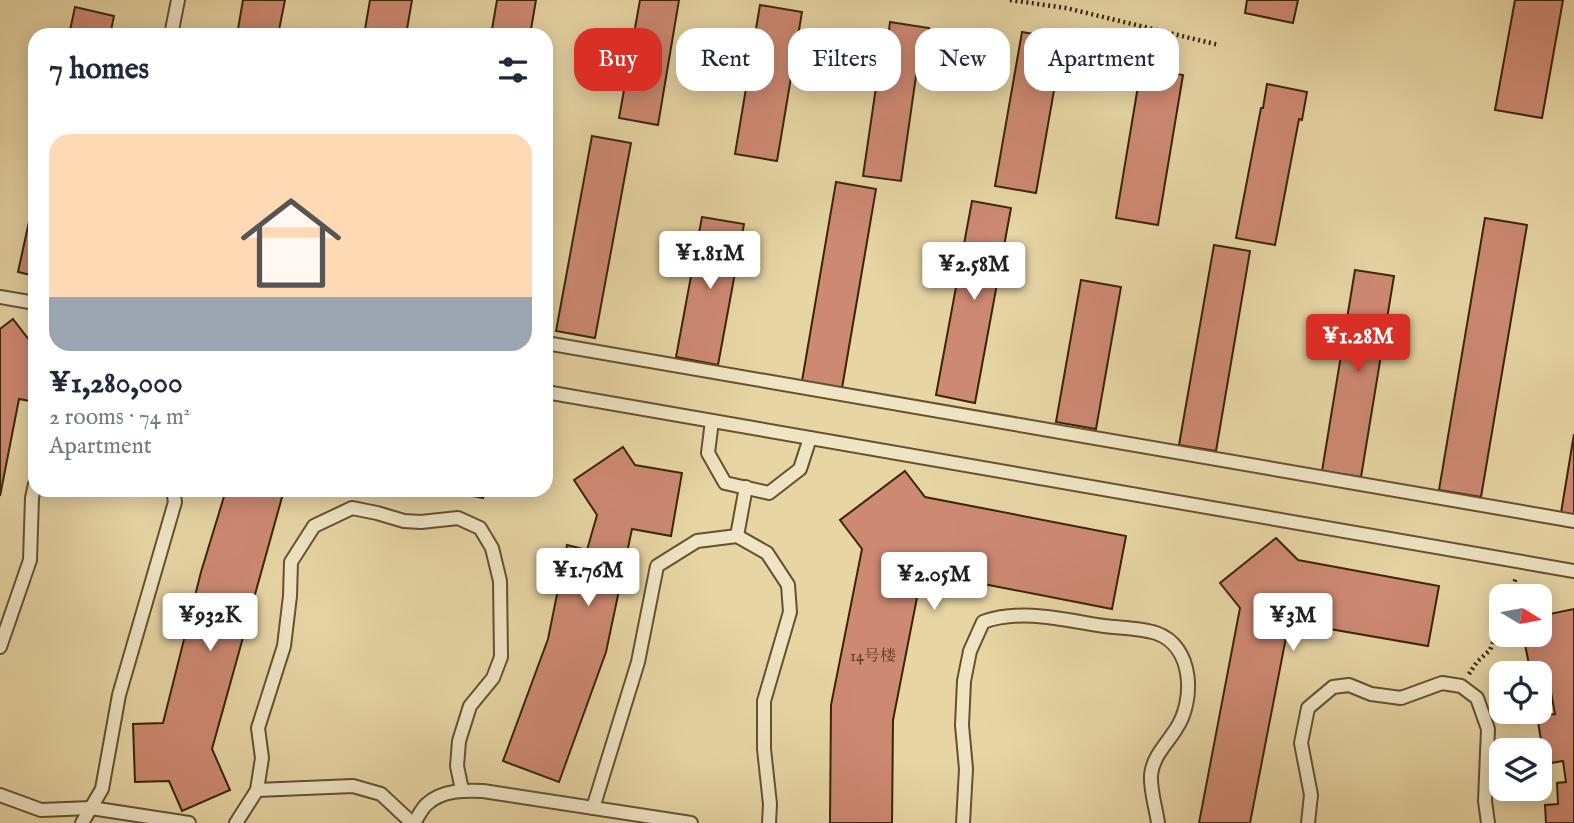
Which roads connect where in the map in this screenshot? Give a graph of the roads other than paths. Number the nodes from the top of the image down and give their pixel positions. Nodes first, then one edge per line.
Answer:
1 (178, 0) edge
2 (172, 28) edge
3 (0, 297) edge
4 (28, 302) edge
5 (553, 344) edge
6 (553, 393) edge
7 (712, 421) junction
8 (810, 438) junction
9 (746, 487) junction
10 (32, 497) edge
11 (174, 497) edge
12 (1574, 521) edge
13 (737, 536) junction
14 (1574, 571) edge
15 (0, 647) edge
16 (257, 790) junction
17 (462, 790) junction
18 (0, 795) edge
19 (91, 808) junction
20 (593, 808) junction
21 (82, 823) edge
22 (189, 823) edge
23 (236, 823) edge
24 (413, 823) edge
25 (691, 823) edge
26 (769, 823) edge
27 (963, 823) edge
28 (1158, 823) edge
29 (1308, 823) edge
30 (1488, 823) edge

1 - 2 lane
3 - 4 lane
5 - 12 lane
6 - 7 lane
7 - 8 lane
7 - 9 lane
8 - 9 lane
8 - 14 lane
9 - 13 lane
10 - 15 lane
11 - 19 lane
13 - 20 lane
13 - 26 lane
16 - 17 lane
16 - 23 lane
16 - 24 lane
17 - 20 lane
17 - 24 lane
18 - 19 lane
19 - 21 lane
19 - 22 lane
20 - 25 lane
27 - 28 lane
29 - 30 lane

